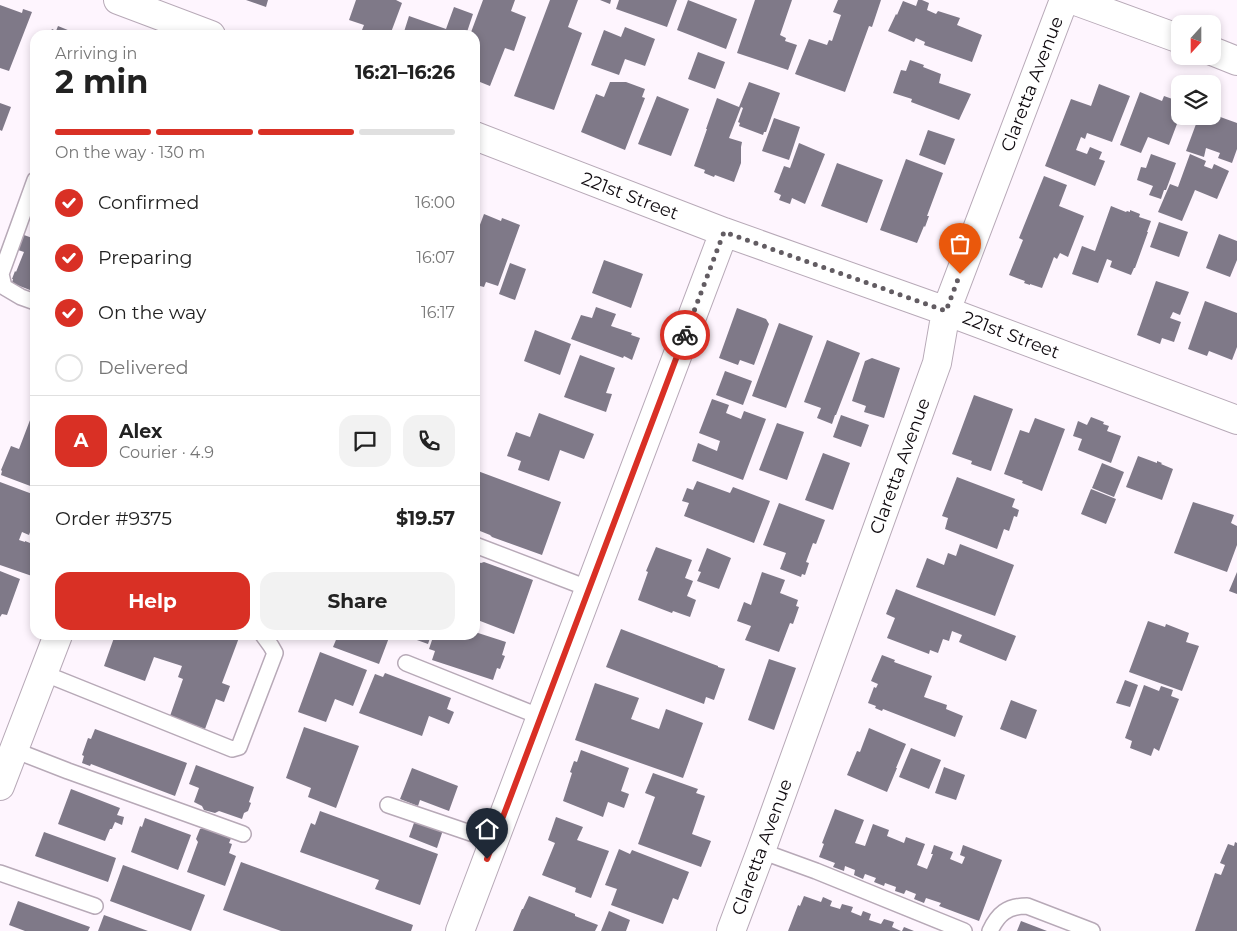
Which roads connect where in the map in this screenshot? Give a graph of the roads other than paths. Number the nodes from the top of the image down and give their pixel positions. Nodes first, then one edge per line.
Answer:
1 (118, 0) edge
2 (1064, 0) edge
3 (1073, 0) edge
4 (198, 30) edge
5 (1171, 37) edge
6 (1221, 55) edge
7 (1237, 60) edge
8 (480, 138) edge
9 (30, 194) edge
10 (724, 232) junction
11 (30, 300) edge
12 (946, 311) junction
13 (1237, 420) edge
14 (480, 548) edge
15 (590, 589) junction
16 (56, 640) edge
17 (267, 640) edge
18 (406, 663) dead end
19 (43, 673) junction
20 (541, 717) junction
21 (14, 750) junction
22 (0, 786) edge
23 (388, 805) dead end
24 (242, 834) dead end
25 (494, 841) junction
26 (762, 850) junction
27 (0, 874) edge
28 (95, 906) dead end
29 (460, 931) edge
30 (731, 931) edge
31 (964, 931) edge
32 (990, 931) edge
33 (1092, 931) edge

1 - 4 street
2 - 12 street, Claretta Avenue
3 - 5 street
6 - 7 street
8 - 10 street, 221st Street
9 - 11 lane
10 - 12 street, 221st Street
10 - 15 street
12 - 13 street, 221st Street
12 - 26 street, Claretta Avenue
14 - 15 lane
15 - 20 street
16 - 19 street
17 - 19 lane
18 - 20 lane
19 - 21 street
20 - 25 street
21 - 22 street
21 - 24 lane
23 - 25 lane
25 - 29 street
26 - 30 street, Claretta Avenue
26 - 31 lane
27 - 28 lane
32 - 33 lane

